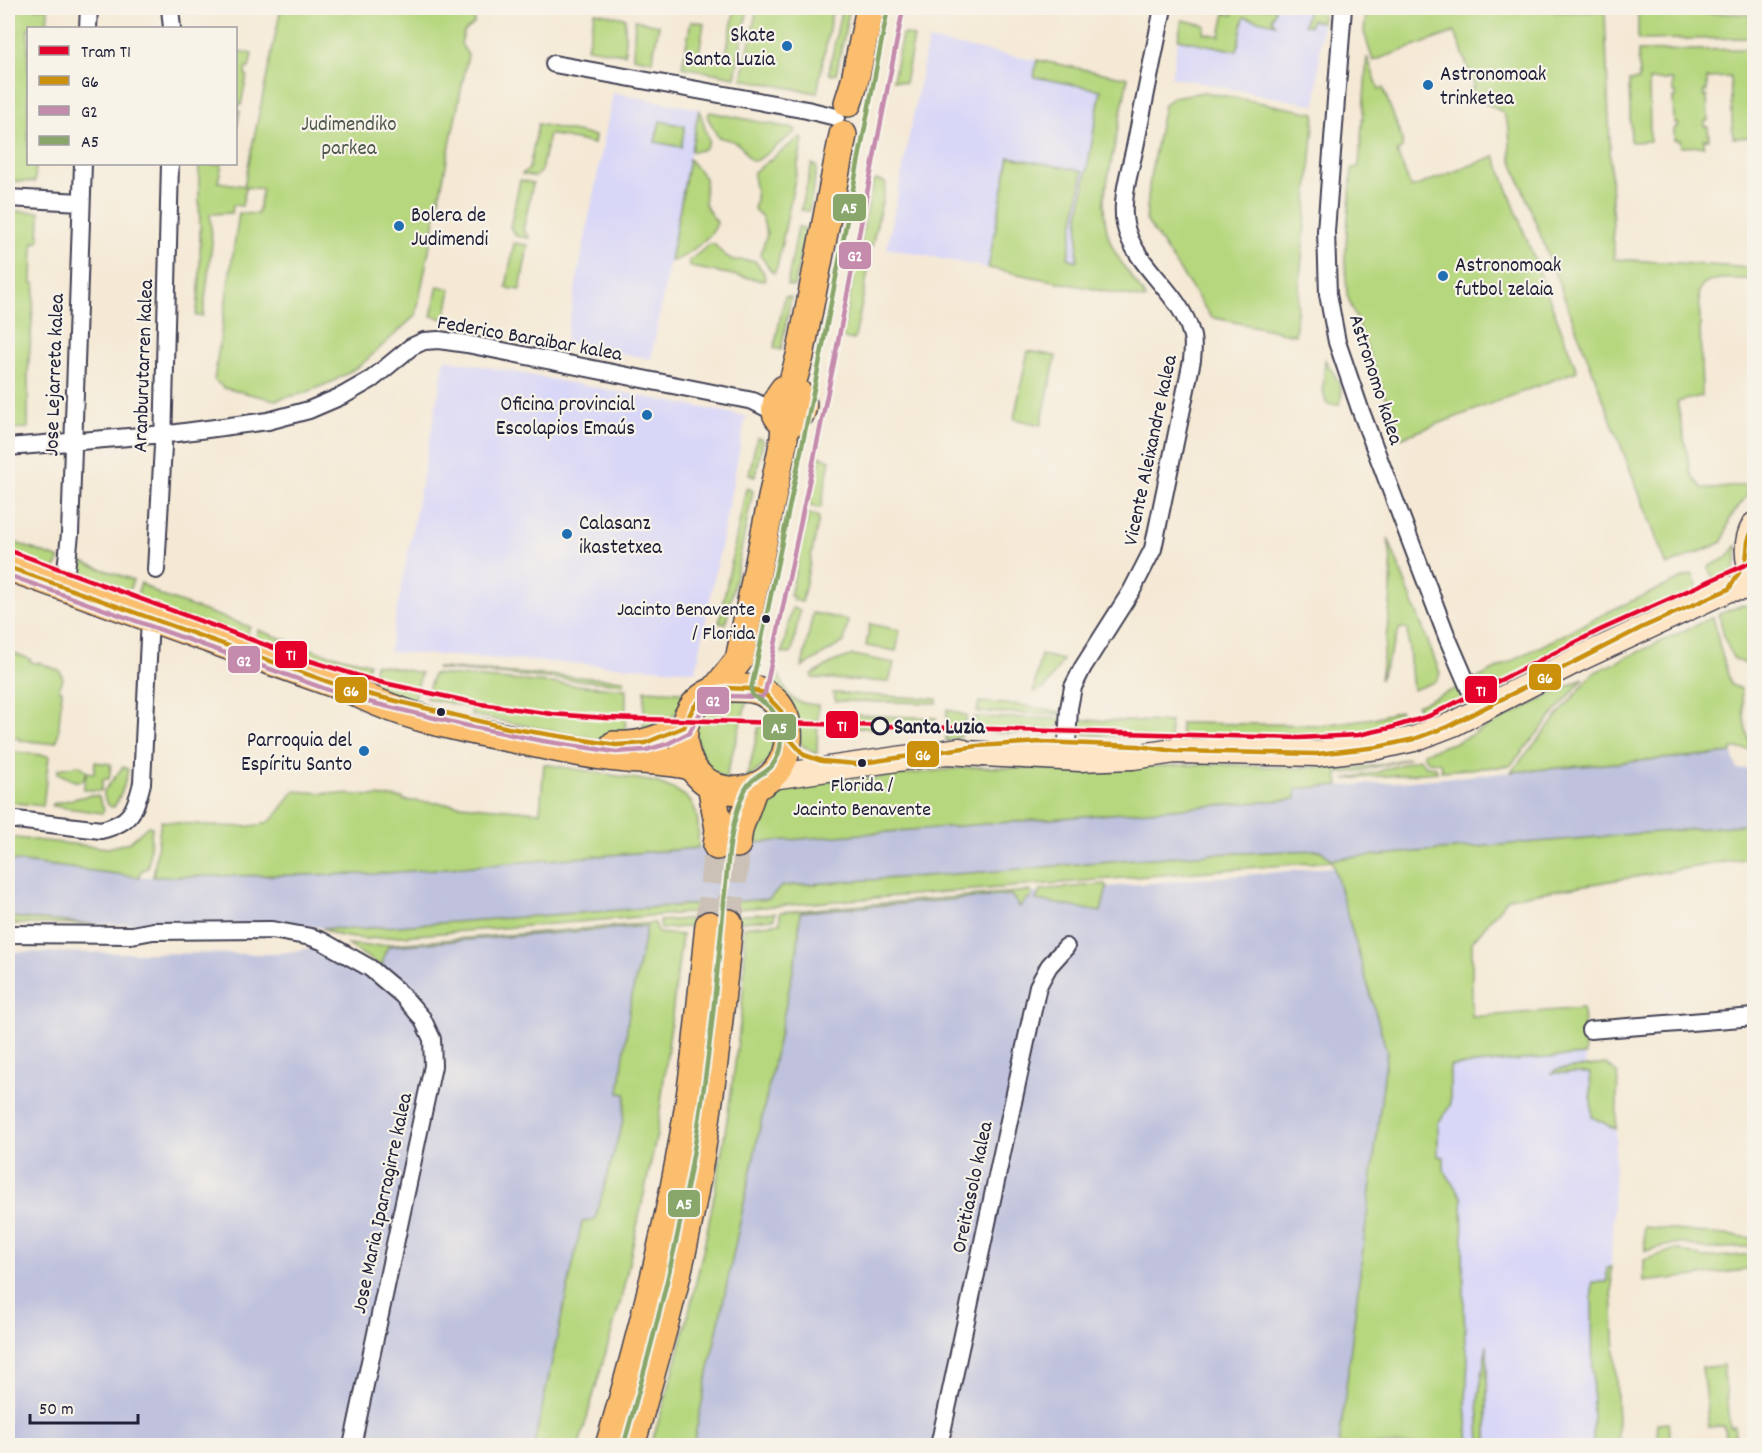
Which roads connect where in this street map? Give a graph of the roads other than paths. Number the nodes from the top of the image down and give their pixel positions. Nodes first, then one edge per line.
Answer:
1 (89, 8) edge
2 (170, 8) edge
3 (870, 8) edge
4 (1163, 8) edge
5 (1343, 8) edge
6 (88, 27) edge
7 (172, 27) edge
8 (554, 64) dead end
9 (842, 118) junction
10 (83, 165) edge
11 (170, 165) edge
12 (8, 198) edge
13 (81, 202) junction
14 (780, 418) junction
15 (163, 434) junction
16 (74, 440) junction
17 (8, 447) edge
18 (1755, 525) edge
19 (1747, 553) junction
20 (8, 567) edge
21 (156, 570) dead end
22 (1755, 576) edge
23 (1755, 587) edge
24 (64, 588) junction
25 (1729, 589) junction
26 (150, 618) junction
27 (739, 660) junction
28 (351, 690) junction
29 (715, 690) junction
30 (755, 690) junction
31 (1482, 710) junction
32 (684, 727) junction
33 (789, 738) junction
34 (1066, 751) junction
35 (855, 764) junction
36 (691, 766) junction
37 (763, 782) junction
38 (711, 784) junction
39 (8, 819) edge
40 (8, 934) edge
41 (1066, 947) dead end
42 (1755, 1017) edge
43 (1590, 1030) dead end
44 (352, 1446) edge
45 (609, 1446) edge
46 (631, 1446) edge
47 (939, 1446) edge

1 - 6 street
2 - 7 street
3 - 9 main road
4 - 34 street, Vicente Aleixandre kalea
5 - 31 street, Astronomo kalea
8 - 9 street
9 - 14 main road
10 - 13 street, Jose Lejarreta kalea
11 - 15 street, Aranburutarren kalea
12 - 13 street
13 - 16 street, Jose Lejarreta kalea
14 - 15 street, Federico Baraibar kalea
14 - 27 main road
15 - 16 street, Federico Baraibar kalea
15 - 21 street, Aranburutarren kalea
16 - 17 street, Federico Baraibar kalea
16 - 24 street, Jose Lejarreta kalea
18 - 19 main road
19 - 22 main road
19 - 25 main road
20 - 24 main road
23 - 25 main road
24 - 26 main road
25 - 31 main road
26 - 28 main road
26 - 39 street
27 - 29 main road
27 - 30 main road
28 - 32 main road
28 - 36 main road
29 - 30 main road
29 - 32 main road
30 - 33 main road
31 - 34 main road
32 - 36 main road
33 - 35 main road
33 - 37 main road
34 - 35 main road
35 - 37 main road
36 - 38 main road
37 - 38 main road
37 - 38 main road
40 - 44 street, Jose Maria Iparragirre kalea
41 - 47 street, Oreitiasolo kalea
42 - 43 street
45 - 46 main road

